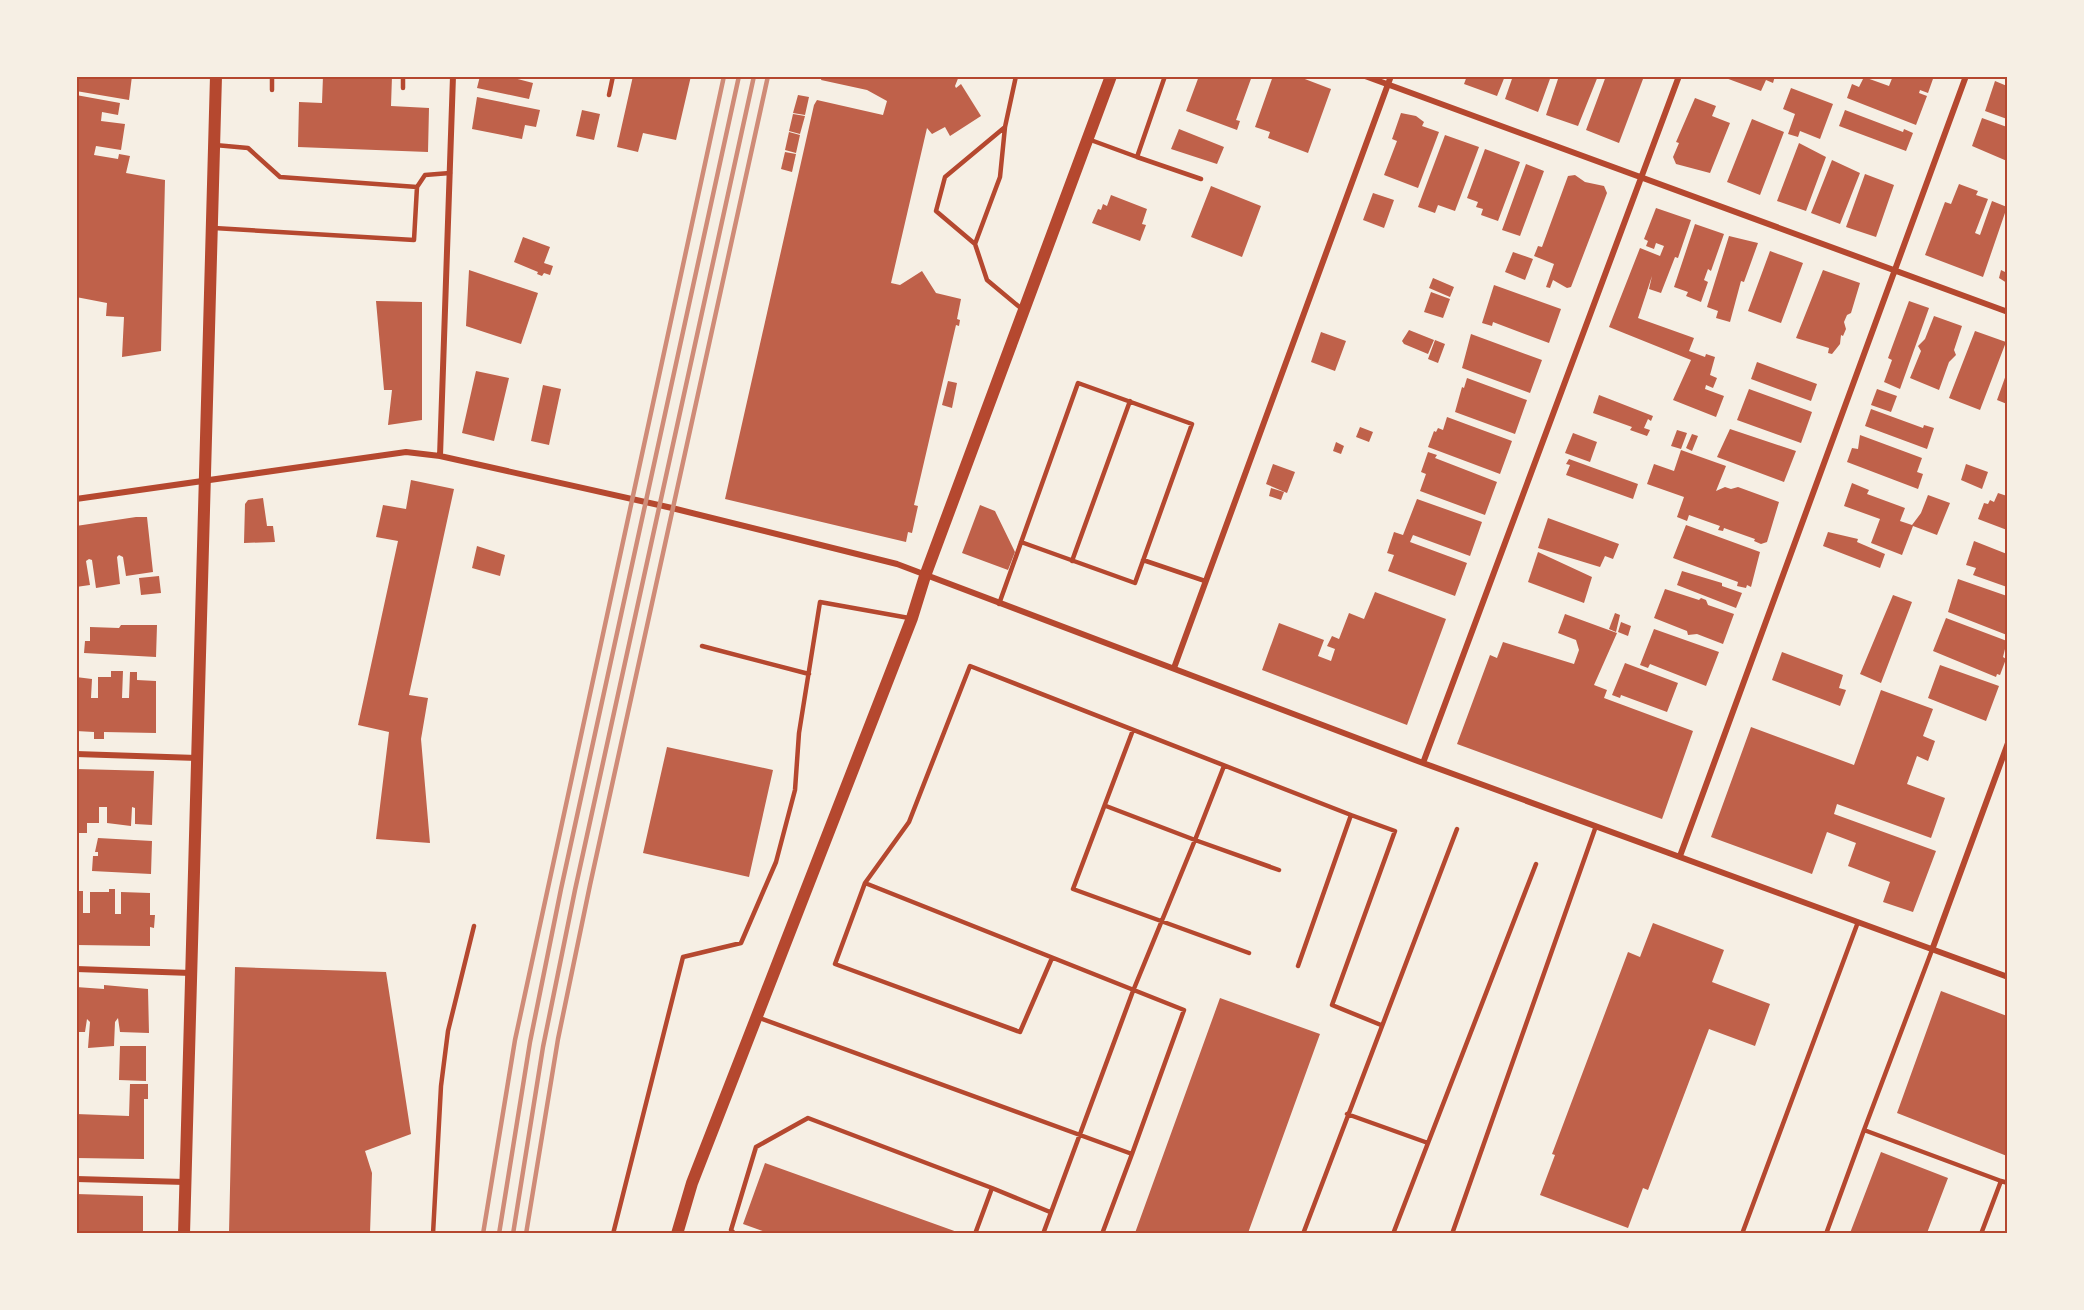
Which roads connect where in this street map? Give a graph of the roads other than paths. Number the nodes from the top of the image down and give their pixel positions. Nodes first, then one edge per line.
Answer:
1 (216, 76) edge
2 (272, 76) edge
3 (403, 76) edge
4 (453, 76) edge
5 (613, 76) edge
6 (1016, 76) edge
7 (1111, 76) edge
8 (1165, 76) edge
9 (1365, 76) edge
10 (1391, 76) edge
11 (1679, 76) edge
12 (1966, 76) edge
13 (1388, 85) junction
14 (403, 88) dead end
15 (272, 90) dead end
16 (609, 94) dead end
17 (1005, 127) junction
18 (1088, 139) junction
19 (214, 145) junction
20 (1137, 157) junction
21 (450, 173) junction
22 (1642, 178) junction
23 (1201, 179) dead end
24 (417, 187) junction
25 (212, 228) junction
26 (975, 244) junction
27 (1893, 271) junction
28 (1024, 311) junction
29 (2007, 312) edge
30 (1130, 401) junction
31 (440, 456) junction
32 (205, 479) junction
33 (76, 499) edge
34 (1020, 542) junction
35 (1143, 560) junction
36 (1072, 561) junction
37 (925, 576) junction
38 (1205, 581) junction
39 (999, 604) junction
40 (912, 618) junction
41 (702, 646) dead end
42 (1174, 668) junction
43 (808, 674) junction
44 (1133, 730) junction
45 (2007, 743) edge
46 (76, 754) edge
47 (197, 758) junction
48 (1423, 763) junction
49 (1224, 766) junction
50 (1106, 806) junction
51 (1351, 815) junction
52 (1596, 826) junction
53 (1457, 829) dead end
54 (1196, 840) junction
55 (1680, 856) junction
56 (1536, 864) dead end
57 (1280, 870) dead end
58 (865, 883) junction
59 (1163, 921) junction
60 (1858, 922) junction
61 (474, 926) dead end
62 (1932, 950) junction
63 (1249, 953) dead end
64 (1052, 958) junction
65 (1298, 966) dead end
66 (76, 969) edge
67 (191, 973) junction
68 (2007, 977) edge
69 (1132, 992) junction
70 (757, 1017) junction
71 (1381, 1025) junction
72 (1347, 1114) junction
73 (1864, 1130) junction
74 (1079, 1134) junction
75 (1428, 1143) junction
76 (1132, 1154) junction
77 (76, 1179) edge
78 (2001, 1181) junction
79 (185, 1182) junction
80 (2007, 1183) edge
81 (992, 1188) junction
82 (1050, 1212) junction
83 (184, 1233) edge
84 (433, 1233) edge
85 (613, 1233) edge
86 (677, 1233) edge
87 (735, 1233) edge
88 (975, 1233) edge
89 (1043, 1233) edge
90 (1102, 1233) edge
91 (1303, 1233) edge
92 (1393, 1233) edge
93 (1452, 1233) edge
94 (1742, 1233) edge
95 (1826, 1233) edge
96 (1982, 1233) edge

1 - 19 main road
2 - 15 lane
3 - 14 lane
4 - 21 street
5 - 16 lane
6 - 17 lane
7 - 18 main road
8 - 20 lane
9 - 13 street
10 - 13 street
11 - 22 street
12 - 27 street
13 - 22 street
13 - 38 street
17 - 26 lane
17 - 26 lane
18 - 20 lane
18 - 28 main road
19 - 24 lane
19 - 25 main road
20 - 23 lane
21 - 24 lane
21 - 31 street
22 - 27 street
22 - 48 street
24 - 25 lane
25 - 32 main road
26 - 28 lane
27 - 29 street
27 - 55 street
28 - 37 main road
30 - 34 lane
30 - 35 lane
30 - 36 lane
31 - 32 street
31 - 37 street
32 - 33 street
32 - 47 main road
34 - 36 lane
34 - 39 lane
35 - 36 lane
35 - 38 lane
37 - 39 street
37 - 40 main road
38 - 42 street
39 - 42 street
40 - 43 lane
40 - 70 main road
41 - 43 lane
42 - 48 street
43 - 85 lane
44 - 49 lane
44 - 50 lane
44 - 58 lane
45 - 62 street
46 - 47 street
47 - 67 main road
48 - 52 street
49 - 51 lane
49 - 54 lane
50 - 54 lane
50 - 59 lane
51 - 65 lane
51 - 71 lane
52 - 55 street
52 - 93 lane
53 - 71 lane
54 - 57 lane
54 - 59 lane
55 - 60 street
56 - 75 lane
58 - 64 lane
58 - 64 lane
59 - 63 lane
59 - 69 lane
60 - 62 street
60 - 94 lane
61 - 84 lane
62 - 68 street
62 - 73 lane
64 - 69 lane
66 - 67 street
67 - 79 main road
69 - 74 lane
69 - 76 lane
70 - 74 lane
70 - 86 main road
71 - 72 lane
72 - 75 lane
72 - 91 lane
73 - 78 lane
73 - 95 lane
74 - 76 lane
74 - 82 lane
75 - 92 lane
76 - 90 lane
77 - 79 street
78 - 80 lane
78 - 96 lane
79 - 83 main road
81 - 82 lane
81 - 87 lane
81 - 88 lane
82 - 89 lane

